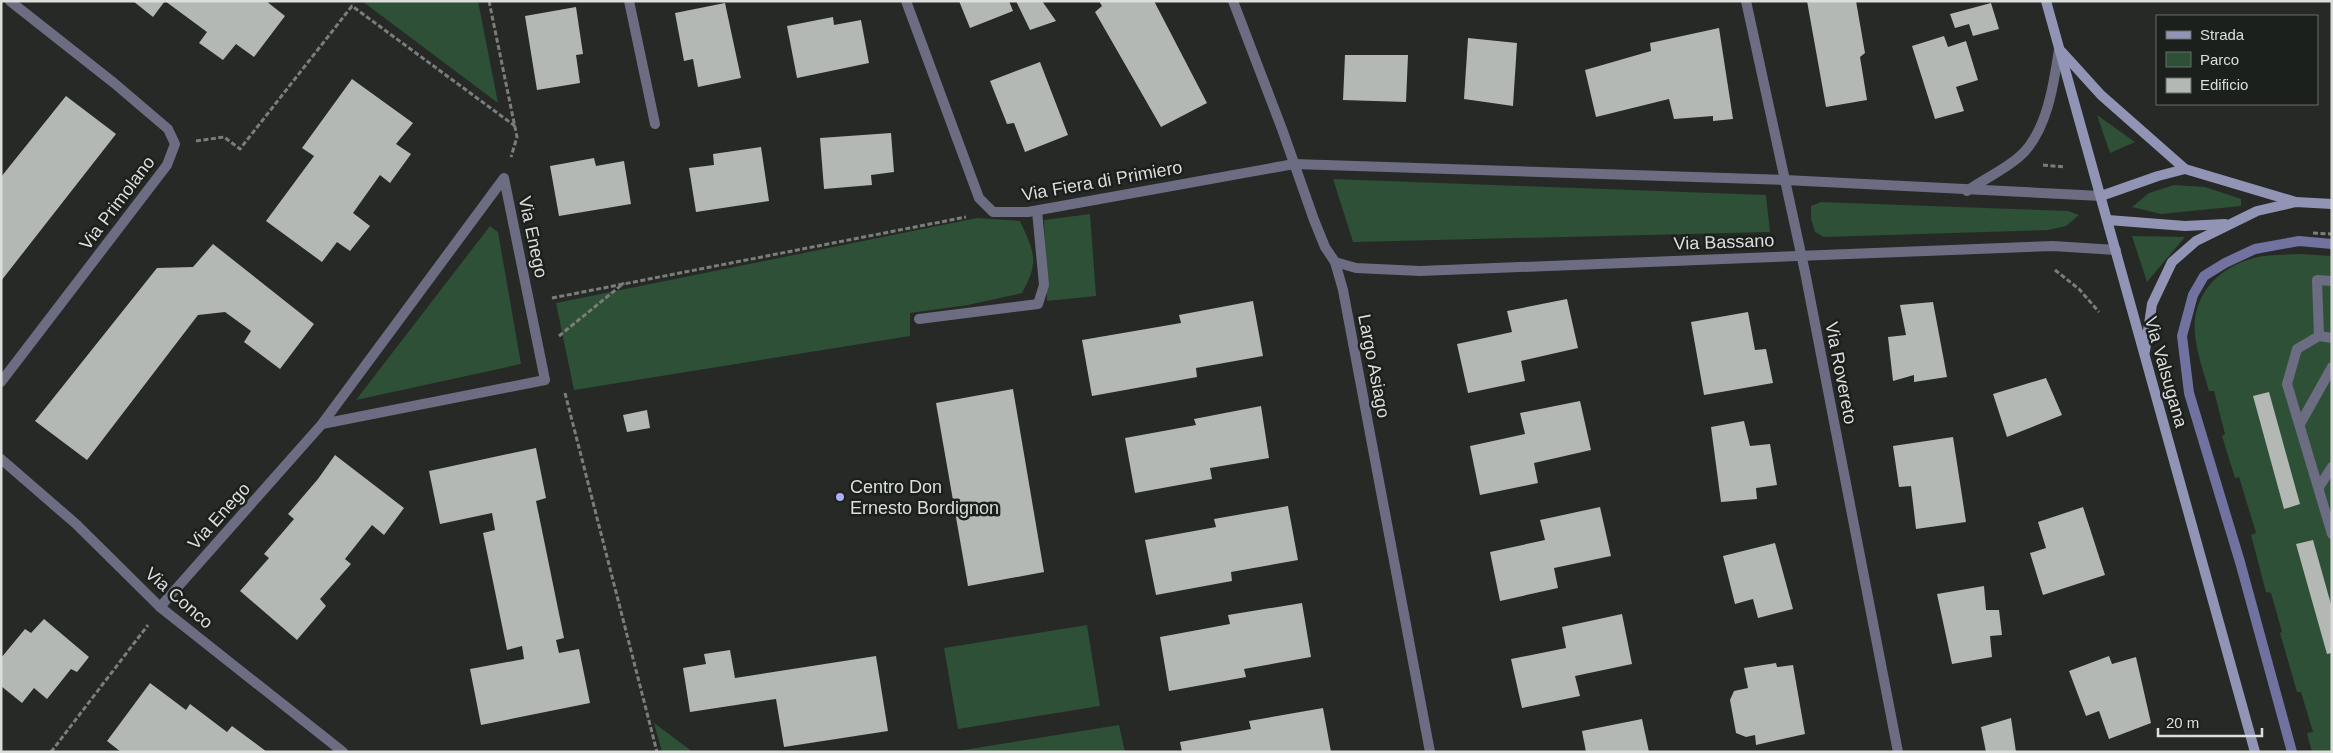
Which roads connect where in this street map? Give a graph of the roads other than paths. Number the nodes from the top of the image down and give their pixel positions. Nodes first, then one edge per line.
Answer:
1 (10, 1) edge
2 (629, 1) edge
3 (906, 1) edge
4 (1233, 1) edge
5 (1746, 1) edge
6 (2046, 1) edge
7 (2060, 49) junction
8 (655, 124) dead end
9 (1294, 164) junction
10 (2185, 169) junction
11 (1785, 180) junction
12 (1967, 191) junction
13 (2101, 196) junction
14 (2296, 202) junction
15 (2332, 204) edge
16 (1037, 211) junction
17 (2108, 220) junction
18 (2228, 223) junction
19 (2116, 250) junction
20 (1801, 255) junction
21 (1335, 262) junction
22 (2332, 281) edge
23 (919, 319) dead end
24 (2319, 336) junction
25 (2332, 338) edge
26 (2145, 355) junction
27 (2332, 367) edge
28 (1, 382) edge
29 (322, 424) junction
30 (2300, 424) junction
31 (1, 459) edge
32 (2332, 466) edge
33 (2319, 487) junction
34 (2332, 534) edge
35 (160, 607) junction
36 (343, 752) edge
37 (1430, 752) edge
38 (1898, 752) edge
39 (2255, 752) edge

1 - 28 street, Via Primolano
2 - 8 street
3 - 16 street, Via Fiera di Primiero
4 - 9 street, Largo Asiago
5 - 11 street, Via Rovereto
6 - 7 main road, Via Valsugana
7 - 10 main road
7 - 12 street
7 - 13 main road, Via Valsugana
9 - 11 street
9 - 16 street, Via Fiera di Primiero
9 - 21 street, Largo Asiago
10 - 13 main road
10 - 14 main road
11 - 12 street
11 - 20 street, Via Rovereto
12 - 13 street
13 - 17 main road, Via Valsugana
14 - 15 main road
14 - 18 main road
16 - 23 street
17 - 18 main road
17 - 19 main road, Via Valsugana
18 - 26 main road
19 - 20 street, Via Bassano
19 - 26 main road, Via Valsugana
20 - 21 street, Via Bassano
20 - 38 street, Via Rovereto
21 - 37 street, Largo Asiago
22 - 24 street
24 - 25 street
24 - 30 street
26 - 39 main road, Via Valsugana
27 - 30 street
29 - 29 street, Via Enego
29 - 35 street, Via Enego
30 - 33 street
31 - 35 street, Via Conco
32 - 33 street
33 - 34 street
35 - 36 street, Via Conco

